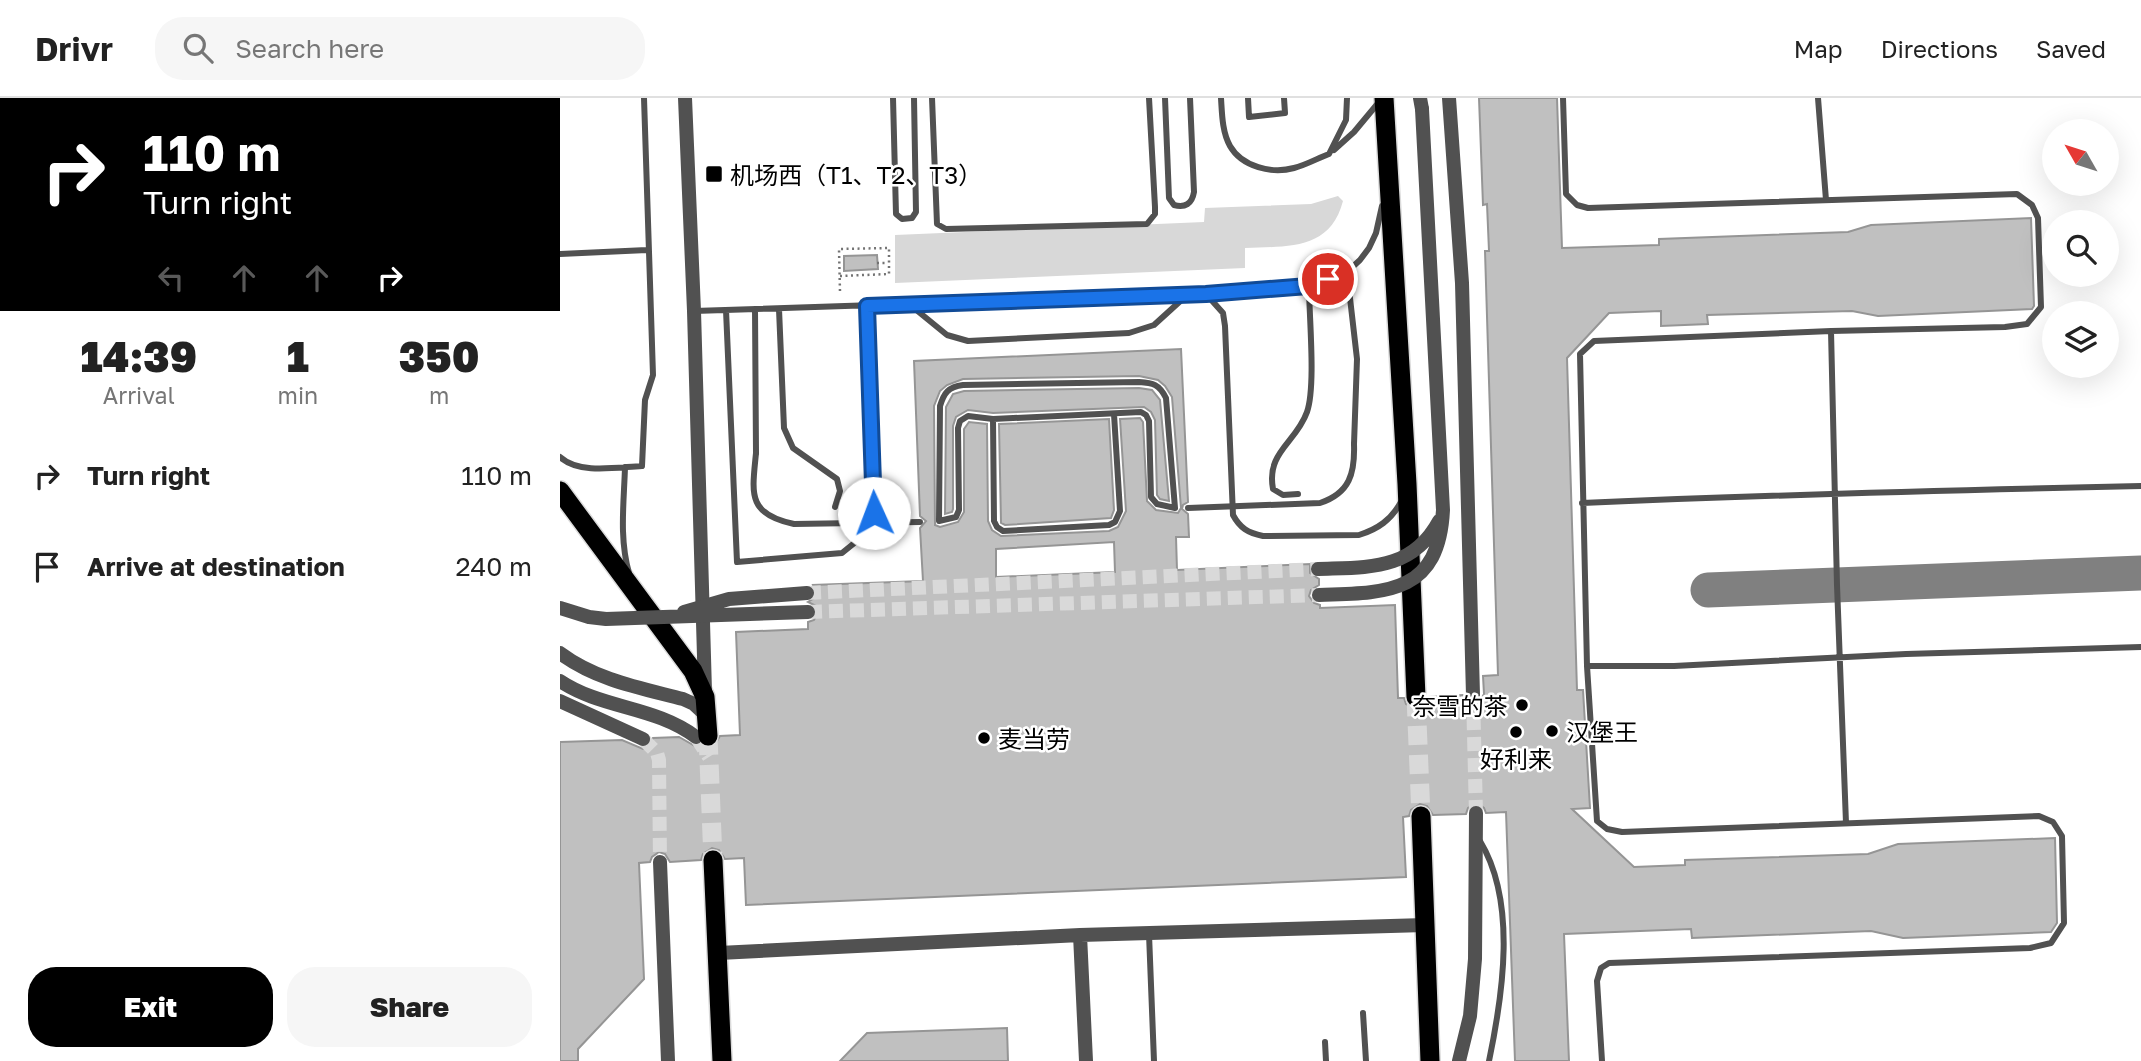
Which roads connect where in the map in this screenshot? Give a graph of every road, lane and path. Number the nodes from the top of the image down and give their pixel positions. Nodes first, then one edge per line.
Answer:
1 (644, 98) edge
2 (685, 98) edge
3 (893, 98) edge
4 (914, 98) edge
5 (932, 98) edge
6 (1149, 98) edge
7 (1165, 98) edge
8 (1190, 98) edge
9 (1221, 98) edge
10 (1248, 98) edge
11 (1284, 98) edge
12 (1348, 98) edge
13 (1383, 98) edge
14 (1449, 98) edge
15 (1563, 98) edge
16 (1818, 98) edge
17 (1421, 104) edge
18 (1329, 154) junction
19 (1388, 173) junction
20 (1826, 200) junction
21 (647, 250) junction
22 (560, 254) edge
23 (877, 263) dead end
24 (889, 263) junction
25 (1347, 272) junction
26 (840, 276) junction
27 (1308, 286) junction
28 (840, 292) dead end
29 (1206, 294) junction
30 (1187, 295) junction
31 (909, 304) junction
32 (867, 306) junction
33 (755, 309) junction
34 (779, 309) junction
35 (726, 310) junction
36 (694, 311) junction
37 (1831, 331) junction
38 (1114, 414) junction
39 (993, 419) junction
40 (560, 457) edge
41 (625, 467) junction
42 (1407, 484) junction
43 (2141, 486) edge
44 (560, 491) edge
45 (1297, 494) dead end
46 (1835, 495) junction
47 (1582, 503) junction
48 (835, 507) dead end
49 (1188, 508) dead end
50 (1443, 510) junction
51 (920, 522) dead end
52 (1318, 569) tunnel mouth
53 (635, 590) junction
54 (807, 593) tunnel mouth
55 (1319, 595) tunnel mouth
56 (560, 608) edge
57 (808, 612) tunnel mouth
58 (669, 617) junction
59 (2141, 647) edge
60 (560, 653) edge
61 (1840, 658) junction
62 (1587, 666) junction
63 (560, 681) edge
64 (1473, 695) tunnel mouth
65 (1416, 697) tunnel mouth
66 (560, 701) edge
67 (706, 706) junction
68 (702, 736) joint
69 (643, 739) tunnel mouth
70 (1476, 813) tunnel mouth
71 (1420, 816) tunnel mouth
72 (1846, 823) junction
73 (1476, 834) junction
74 (713, 860) tunnel mouth
75 (660, 862) tunnel mouth
76 (1424, 925) junction
77 (1149, 933) junction
78 (1080, 935) junction
79 (719, 953) junction
80 (1363, 1013) dead end
81 (1429, 1034) junction
82 (1325, 1042) dead end
83 (668, 1061) edge
84 (722, 1061) edge
85 (1086, 1061) edge
86 (1154, 1061) edge
87 (1326, 1061) edge
88 (1366, 1061) edge
89 (1423, 1061) edge
90 (1430, 1061) edge
91 (1460, 1061) edge
92 (1489, 1061) edge
93 (1602, 1061) edge

1 - 21 lane
2 - 36 street
3 - 4 lane
5 - 6 lane
7 - 8 lane
9 - 18 lane
10 - 11 lane
12 - 18 lane
13 - 18 lane
13 - 19 highway
14 - 64 street
15 - 20 lane
16 - 20 lane
17 - 50 street, bridge
19 - 25 lane
19 - 42 highway
20 - 37 lane
21 - 22 lane
21 - 41 lane
23 - 24 path
24 - 26 path
24 - 26 path
25 - 27 lane
25 - 49 lane, bridge
26 - 28 path
27 - 29 lane
27 - 45 lane
29 - 30 lane
29 - 42 lane
30 - 31 lane
30 - 31 lane
31 - 32 lane
32 - 34 lane
32 - 35 lane
33 - 34 lane
33 - 35 lane
33 - 51 lane, bridge
34 - 48 lane
35 - 36 lane
36 - 67 street
37 - 46 lane
37 - 47 lane
38 - 39 lane
38 - 39 lane
38 - 39 lane
40 - 41 lane
41 - 53 lane
42 - 65 highway
43 - 46 lane
44 - 53 highway
46 - 47 lane
46 - 61 lane
47 - 62 lane
50 - 52 street, bridge
50 - 55 street, bridge
53 - 67 highway
54 - 58 street, bridge
56 - 58 street, bridge
57 - 58 street, bridge
59 - 61 lane
60 - 67 street
61 - 62 lane
61 - 72 lane
62 - 72 lane
63 - 68 street
66 - 69 street
67 - 68 highway
70 - 73 street
71 - 76 highway
72 - 93 lane
73 - 91 street
73 - 92 lane
74 - 79 highway
75 - 83 street
76 - 77 street
76 - 81 highway
77 - 78 street
77 - 86 lane
78 - 79 street
78 - 85 street
79 - 84 highway
80 - 88 lane
81 - 89 street
81 - 90 highway
82 - 87 lane

